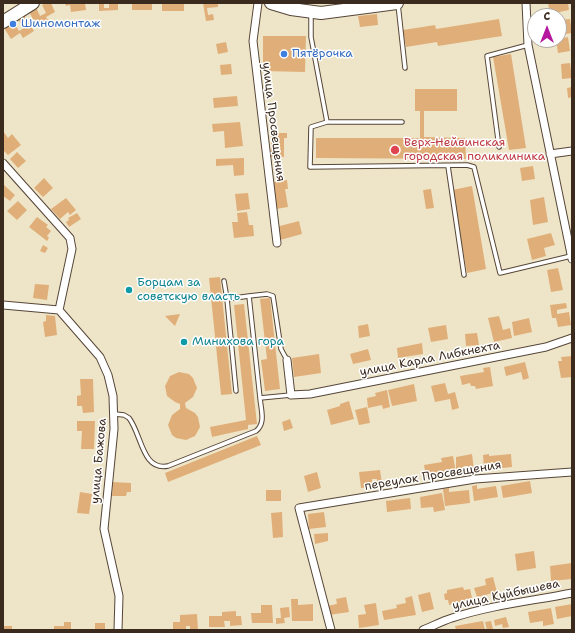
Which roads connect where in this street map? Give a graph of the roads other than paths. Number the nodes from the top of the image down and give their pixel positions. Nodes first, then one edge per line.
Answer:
1 (33, 3) edge
2 (258, 3) edge
3 (271, 3) edge
4 (397, 3) edge
5 (526, 3) edge
6 (311, 12) junction
7 (3, 22) edge
8 (527, 24) edge
9 (527, 44) edge
10 (529, 48) edge
11 (405, 68) dead end
12 (327, 122) junction
13 (402, 122) dead end
14 (499, 147) dead end
15 (572, 151) edge
16 (550, 154) junction
17 (3, 163) edge
18 (448, 166) junction
19 (277, 243) dead end
20 (571, 258) edge
21 (464, 275) dead end
22 (224, 281) dead end
23 (249, 296) junction
24 (226, 299) junction
25 (3, 305) edge
26 (59, 310) junction
27 (572, 338) edge
28 (287, 360) joint
29 (236, 391) dead end
30 (291, 394) junction
31 (260, 398) junction
32 (114, 414) junction
33 (572, 472) edge
34 (572, 593) edge
35 (118, 630) edge
36 (331, 630) edge
37 (423, 630) edge

1 - 7 main road
2 - 19 street, улица Просвещения
3 - 6 main road
4 - 6 main road
4 - 11 lane
5 - 8 street
6 - 12 lane
9 - 14 lane
10 - 16 street
12 - 13 lane
12 - 18 lane
15 - 16 street
16 - 20 street
17 - 26 street
18 - 20 lane
18 - 21 lane
22 - 24 lane
23 - 24 lane
23 - 28 lane
23 - 31 lane
24 - 29 lane
25 - 26 street
26 - 32 street, улица Бажова
27 - 30 street, улица Карла Либкнехта
28 - 30 street
30 - 31 lane
31 - 32 lane
32 - 35 street, улица Бажова
33 - 36 street, переулок Просвещения
34 - 37 street, улица Куйбышева

